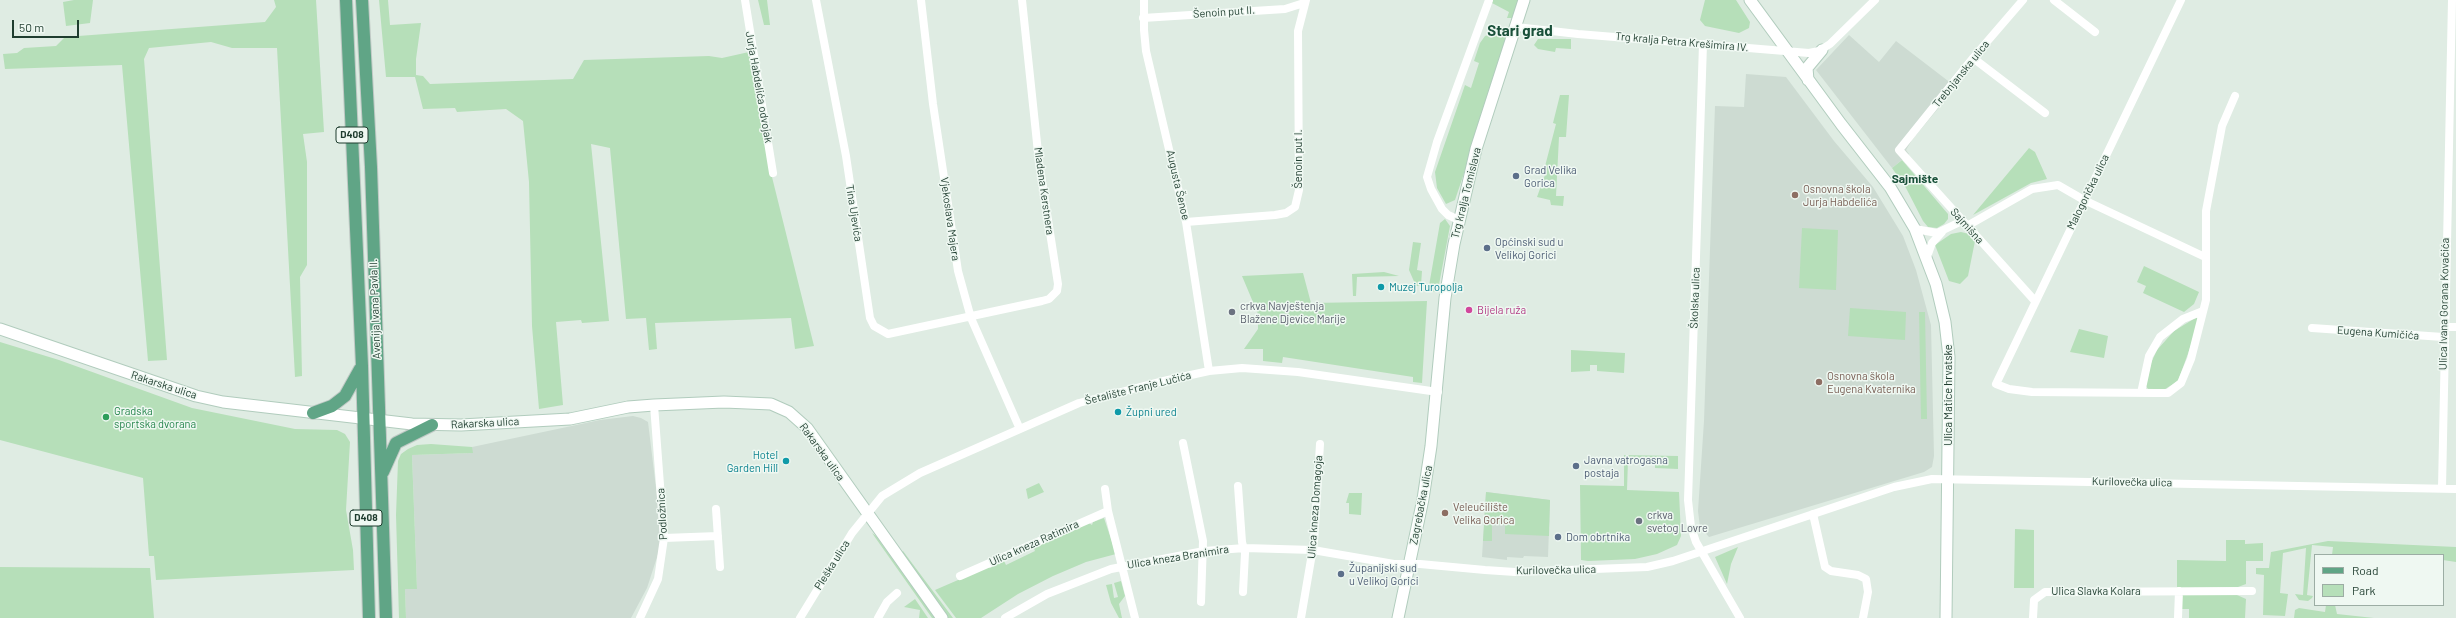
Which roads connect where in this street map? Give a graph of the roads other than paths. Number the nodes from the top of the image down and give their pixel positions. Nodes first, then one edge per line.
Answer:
1 (346, 0) edge
2 (362, 0) edge
3 (745, 0) edge
4 (816, 0) edge
5 (921, 0) edge
6 (1022, 0) edge
7 (1144, 0) edge
8 (1489, 0) edge
9 (1524, 0) edge
10 (1750, 0) edge
11 (2023, 0) edge
12 (2054, 0) edge
13 (2181, 0) edge
14 (2452, 0) edge
15 (1305, 2) edge
16 (1870, 2) edge
17 (1143, 18) junction
18 (1516, 27) junction
19 (2095, 32) dead end
20 (1703, 44) junction
21 (1822, 50) junction
22 (1786, 51) junction
23 (1973, 58) junction
24 (1808, 80) junction
25 (2453, 81) edge
26 (2235, 96) dead end
27 (2044, 113) dead end
28 (1899, 150) joint
29 (773, 173) dead end
30 (2084, 200) junction
31 (1459, 220) junction
32 (1186, 222) junction
33 (1965, 223) junction
34 (1915, 229) junction
35 (1942, 232) junction
36 (1927, 257) junction
37 (2205, 257) junction
38 (2035, 301) junction
39 (2203, 310) junction
40 (971, 318) junction
41 (2444, 327) junction
42 (2312, 328) dead end
43 (2456, 328) edge
44 (0, 329) edge
45 (2443, 337) junction
46 (362, 366) junction
47 (1209, 371) junction
48 (1438, 392) junction
49 (2141, 393) junction
50 (654, 405) junction
51 (313, 413) junction
52 (363, 419) junction
53 (379, 420) junction
54 (432, 425) junction
55 (1019, 427) junction
56 (1183, 443) dead end
57 (1320, 444) dead end
58 (381, 479) junction
59 (1948, 479) junction
60 (1238, 486) dead end
61 (2442, 488) junction
62 (1106, 489) dead end
63 (2456, 489) edge
64 (716, 509) dead end
65 (1108, 511) junction
66 (866, 514) junction
67 (1813, 514) junction
68 (718, 536) junction
69 (664, 538) junction
70 (1245, 548) junction
71 (1313, 550) junction
72 (1204, 551) junction
73 (1700, 551) junction
74 (1409, 563) junction
75 (1123, 566) junction
76 (720, 567) dead end
77 (960, 576) dead end
78 (2179, 591) junction
79 (2252, 591) dead end
80 (1242, 592) dead end
81 (897, 593) dead end
82 (1201, 602) dead end
83 (369, 618) edge
84 (386, 618) edge
85 (640, 618) edge
86 (800, 618) edge
87 (878, 618) edge
88 (942, 618) edge
89 (1005, 618) edge
90 (1135, 618) edge
91 (1301, 618) edge
92 (1398, 618) edge
93 (1740, 618) edge
94 (1863, 618) edge
95 (1946, 618) edge
96 (2033, 618) edge
97 (2178, 618) edge

1 - 46 main road, Avenija Ivana Pavla II. / D408
2 - 53 main road, Avenija Ivana Pavla II. / D408
3 - 29 street, Jurja Habdelića odvojak
4 - 40 street, Tina Ujevića
5 - 40 street, Vjekoslava Majera
6 - 40 street, Mladena Kerstnera
7 - 17 street, Augusta Šenoe
8 - 31 street, Trg kralja Tomislava
9 - 18 main road, Trg kralja Tomislava
10 - 22 main road
11 - 23 street, Trebnjanska ulica
12 - 19 street
13 - 30 street, Malogorička ulica
14 - 25 street, Ulica Ivana Gorana Kovačića
15 - 17 street, Šenoin put II.
15 - 32 street, Šenoin put I.
16 - 21 street
17 - 32 street, Augusta Šenoe
18 - 20 street, Trg kralja Petra Krešimira IV.
18 - 31 main road, Trg kralja Tomislava
20 - 22 street, Trg kralja Petra Krešimira IV.
20 - 73 street, Školska ulica
21 - 22 street, Trg kralja Petra Krešimira IV.
21 - 24 main road
22 - 24 main road, Ulica Matice hrvatske
23 - 27 street
23 - 28 street, Trebnjanska ulica
24 - 34 main road, Ulica Matice hrvatske
25 - 41 street, Ulica Ivana Gorana Kovačića
26 - 37 street
28 - 33 street, Sajmišna
30 - 33 street
30 - 37 street
30 - 38 street, Malogorička ulica
31 - 48 main road, Trg kralja Tomislava
32 - 47 street, Augusta Šenoe
33 - 35 street
33 - 38 street, Sajmišna
34 - 35 street
34 - 36 main road, Ulica Matice hrvatske
35 - 36 street
36 - 59 main road, Ulica Matice hrvatske
37 - 39 street
38 - 49 street, Malogorička ulica
39 - 49 street
39 - 49 street
40 - 55 street, Vjekoslava Majera
41 - 43 street
41 - 45 street, Ulica Ivana Gorana Kovačića
42 - 45 street, Eugena Kumičića
44 - 51 main road, Rakarska ulica
45 - 61 street, Ulica Ivana Gorana Kovačića
46 - 51 main road
46 - 52 main road, Avenija Ivana Pavla II. / D408
47 - 48 street, Šetalište Franje Lučića
47 - 55 street, Šetalište Franje Lučića
48 - 74 main road, Zagrebačka ulica
50 - 54 main road, Rakarska ulica
50 - 66 main road, Rakarska ulica
50 - 69 street, Podložnica
51 - 52 main road, Rakarska ulica
52 - 53 main road, Rakarska ulica
52 - 83 main road, Avenija Ivana Pavla II. / D408
53 - 54 main road, Rakarska ulica
53 - 58 main road, Avenija Ivana Pavla II. / D408
54 - 58 main road
55 - 66 street, Šetalište Franje Lučića
56 - 72 street
57 - 71 street, Ulica kneza Domagoja
58 - 84 main road, Avenija Ivana Pavla II. / D408
59 - 61 street, Kurilovečka ulica
59 - 67 street, Kurilovečka ulica
59 - 95 main road, Ulica Matice hrvatske
60 - 70 street
61 - 63 street, Kurilovečka ulica
62 - 65 street
64 - 68 street
65 - 75 street
65 - 77 street, Ulica kneza Ratimira
66 - 86 street, Pleška ulica
66 - 88 main road, Rakarska ulica
67 - 73 street, Kurilovečka ulica
67 - 94 street
68 - 69 street
68 - 76 street
69 - 85 street, Podložnica
70 - 71 street, Ulica kneza Branimira
70 - 72 street, Ulica kneza Branimira
70 - 80 street
71 - 74 street, Ulica kneza Branimira
71 - 91 street, Ulica kneza Domagoja
72 - 75 street, Ulica kneza Branimira
72 - 82 street
73 - 74 street, Kurilovečka ulica
73 - 93 street
74 - 92 main road, Zagrebačka ulica
75 - 89 street, Ulica kneza Branimira
75 - 90 street
78 - 79 street, Ulica Slavka Kolara
78 - 96 street, Ulica Slavka Kolara
78 - 97 street
81 - 87 street

